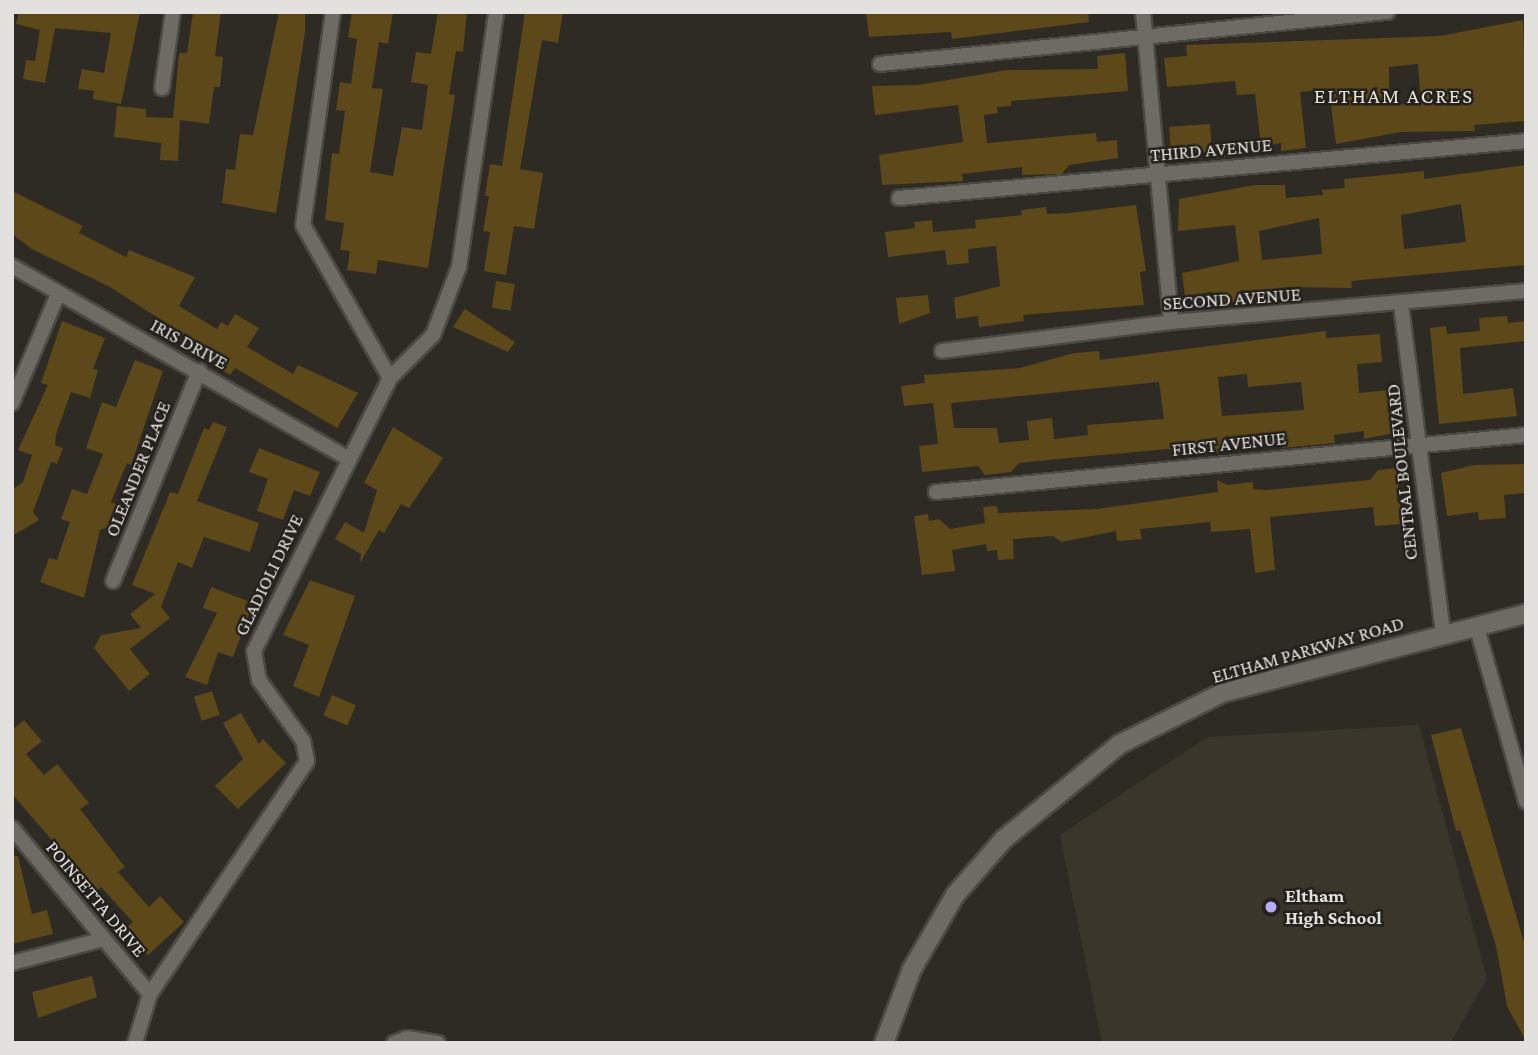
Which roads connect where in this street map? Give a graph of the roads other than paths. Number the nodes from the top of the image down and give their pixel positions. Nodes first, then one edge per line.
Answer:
1 (173, 12) edge
2 (333, 12) edge
3 (496, 12) edge
4 (1143, 12) edge
5 (1387, 12) edge
6 (1145, 33) junction
7 (880, 64) dead end
8 (162, 88) dead end
9 (1526, 141) edge
10 (1156, 174) junction
11 (899, 198) dead end
12 (12, 266) edge
13 (1526, 291) edge
14 (58, 294) junction
15 (1401, 305) junction
16 (1171, 322) junction
17 (942, 351) dead end
18 (198, 371) junction
19 (390, 378) junction
20 (12, 403) edge
21 (1526, 435) edge
22 (1420, 444) junction
23 (347, 457) junction
24 (936, 492) dead end
25 (113, 581) dead end
26 (1526, 614) edge
27 (1477, 628) junction
28 (1443, 635) junction
29 (1520, 762) edge
30 (1526, 801) edge
31 (12, 828) edge
32 (104, 939) junction
33 (12, 963) edge
34 (150, 994) junction
35 (135, 1043) edge
36 (394, 1043) edge
37 (438, 1043) edge
38 (884, 1043) edge

1 - 8 street
2 - 19 street
3 - 19 street, GLADIOLI DRIVE
4 - 6 street
5 - 6 street
6 - 7 street
6 - 10 street
9 - 10 street, THIRD AVENUE
10 - 11 street, THIRD AVENUE
10 - 16 street
12 - 14 street, IRIS DRIVE
13 - 15 street, SECOND AVENUE
14 - 18 street, IRIS DRIVE
14 - 20 street
15 - 16 street, SECOND AVENUE
15 - 22 street, CENTRAL BOULEVARD
16 - 17 street, SECOND AVENUE
18 - 23 street, IRIS DRIVE
18 - 25 street, OLEANDER PLACE
19 - 23 street, GLADIOLI DRIVE
21 - 22 street, FIRST AVENUE
22 - 24 street, FIRST AVENUE
22 - 28 street, CENTRAL BOULEVARD
23 - 34 street, GLADIOLI DRIVE
26 - 27 street, ELTHAM PARKWAY ROAD
27 - 28 street, ELTHAM PARKWAY ROAD
27 - 29 street
28 - 38 street, ELTHAM PARKWAY ROAD
29 - 30 street
31 - 32 street, POINSETTA DRIVE
32 - 33 street
32 - 34 street, POINSETTA DRIVE
34 - 35 street, GLADIOLI DRIVE
36 - 37 street

